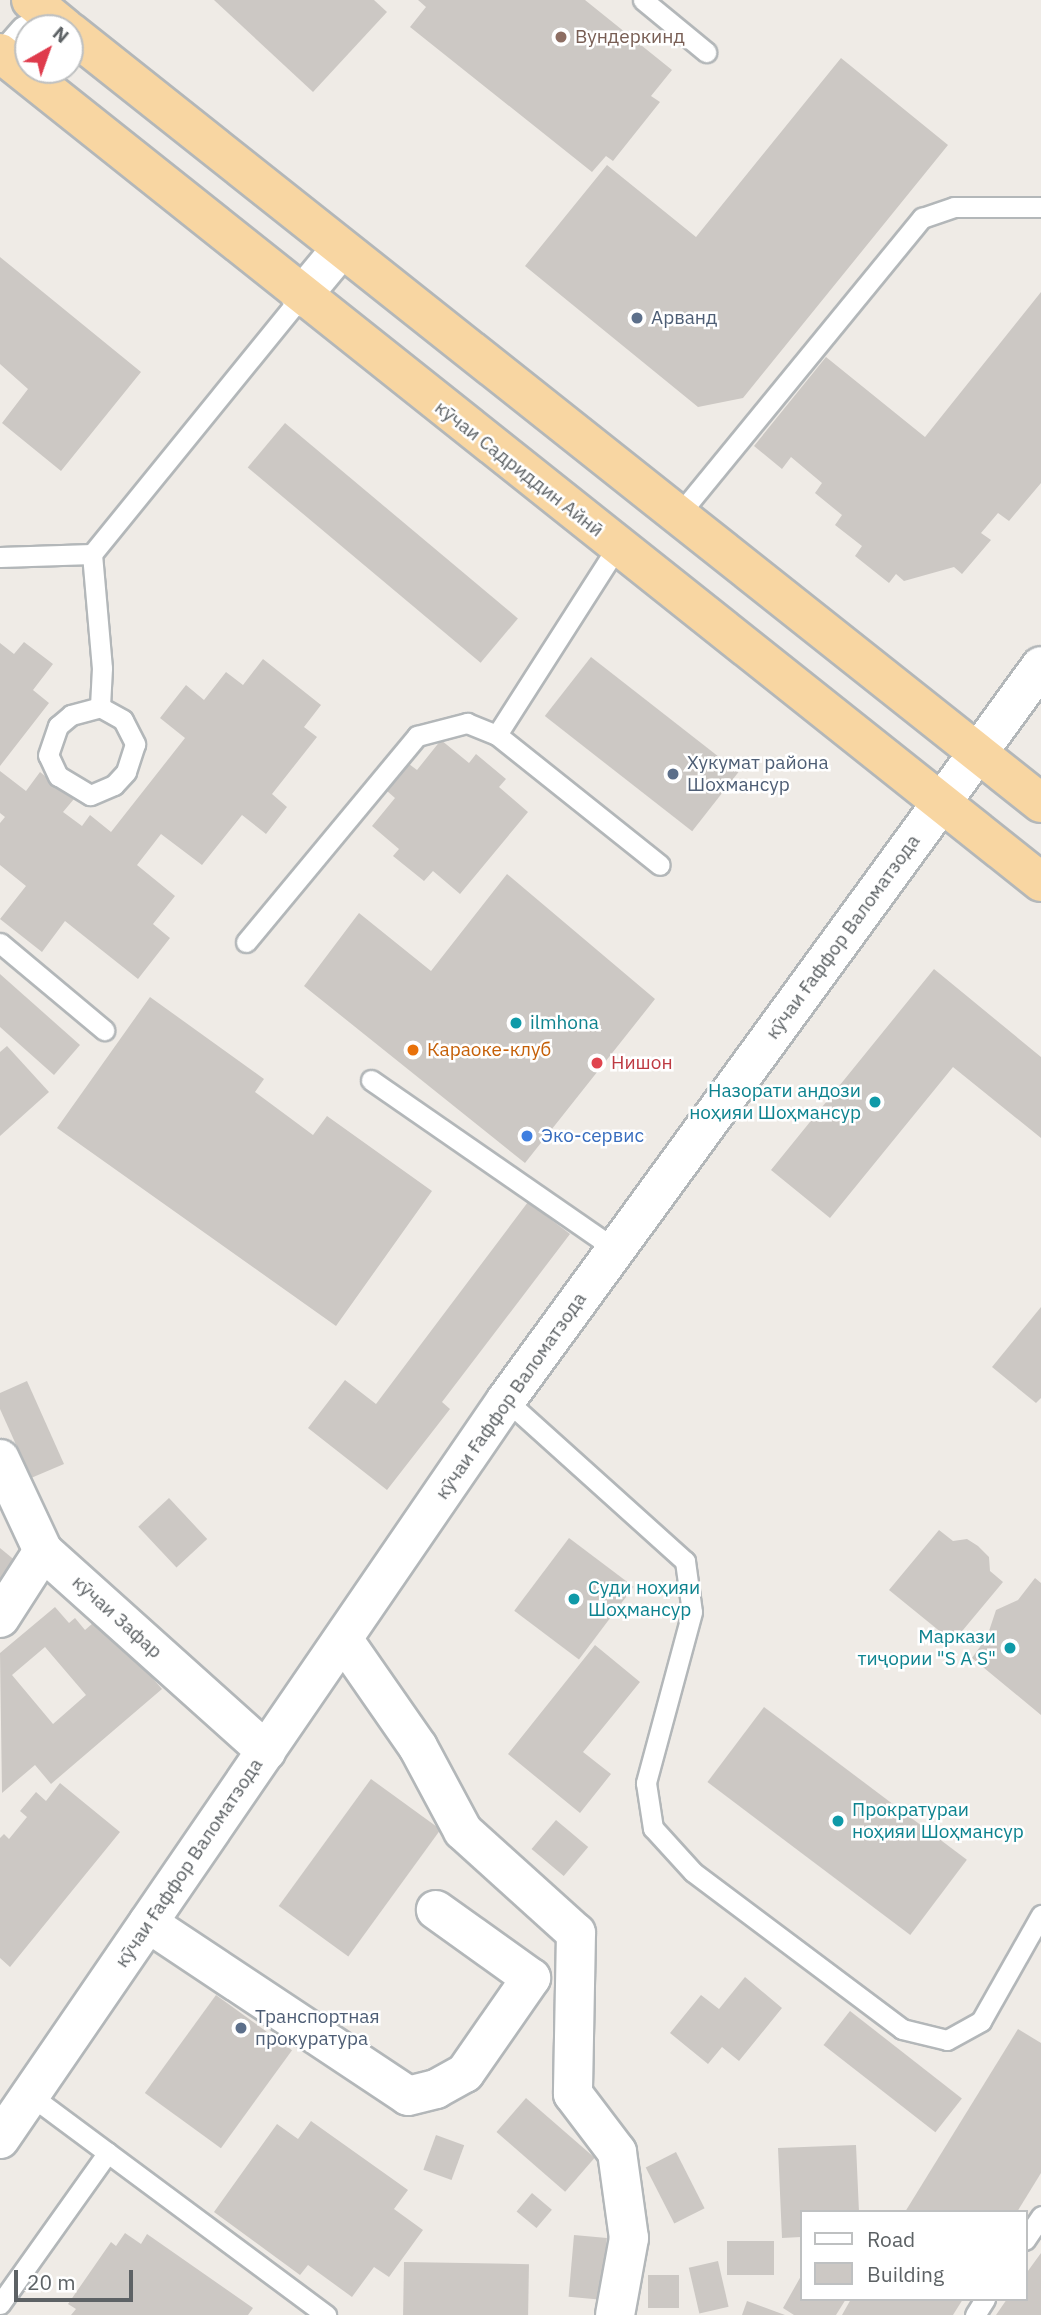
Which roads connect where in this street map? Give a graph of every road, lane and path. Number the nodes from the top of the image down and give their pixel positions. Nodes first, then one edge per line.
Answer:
1 (643, 0) edge
2 (706, 52) dead end
3 (84, 61) edge
4 (84, 74) edge
5 (1041, 207) edge
6 (340, 250) junction
7 (301, 297) junction
8 (677, 517) junction
9 (617, 547) junction
10 (92, 554) junction
11 (0, 557) edge
12 (1041, 666) edge
13 (100, 706) junction
14 (497, 735) junction
15 (978, 754) junction
16 (942, 803) junction
17 (1041, 803) edge
18 (660, 866) dead end
19 (1041, 882) edge
20 (246, 942) dead end
21 (0, 943) edge
22 (104, 1030) dead end
23 (371, 1080) dead end
24 (614, 1248) junction
25 (506, 1400) junction
26 (0, 1459) edge
27 (43, 1551) junction
28 (0, 1618) edge
29 (343, 1639) junction
30 (265, 1751) junction
31 (436, 1910) dead end
32 (1041, 1915) edge
33 (148, 1923) junction
34 (30, 2095) junction
35 (0, 2139) edge
36 (108, 2151) junction
37 (1041, 2216) edge
38 (1027, 2237) edge
39 (0, 2304) edge
40 (326, 2315) edge
41 (615, 2315) edge

1 - 2 lane
3 - 6 highway, кӯчаи Садриддин Айнӣ
4 - 7 highway, кӯчаи Садриддин Айнӣ
5 - 8 lane
6 - 7 street
6 - 8 highway, кӯчаи Садриддин Айнӣ
7 - 9 highway, кӯчаи Садриддин Айнӣ
7 - 10 lane
8 - 15 highway, кӯчаи Садриддин Айнӣ
9 - 14 lane
9 - 16 highway, кӯчаи Садриддин Айнӣ
10 - 11 lane
10 - 13 lane
12 - 15 street, кӯчаи Ғаффор Валоматзода
13 - 13 lane
14 - 18 lane
14 - 20 lane
15 - 16 street, кӯчаи Ғаффор Валоматзода
15 - 17 highway, кӯчаи Садриддин Айнӣ
16 - 19 highway, кӯчаи Садриддин Айнӣ
16 - 24 street, кӯчаи Ғаффор Валоматзода
21 - 22 lane
23 - 24 lane
24 - 25 street, кӯчаи Ғаффор Валоматзода
25 - 29 street, кӯчаи Ғаффор Валоматзода
25 - 32 lane
26 - 27 street, кӯчаи Зафар
27 - 28 street
27 - 30 street, кӯчаи Зафар
29 - 30 street, кӯчаи Ғаффор Валоматзода
29 - 41 street
30 - 33 street, кӯчаи Ғаффор Валоматзода
31 - 33 street
33 - 34 street, кӯчаи Ғаффор Валоматзода
34 - 35 street, кӯчаи Ғаффор Валоматзода
34 - 36 lane
36 - 39 lane
36 - 40 lane
37 - 38 lane

